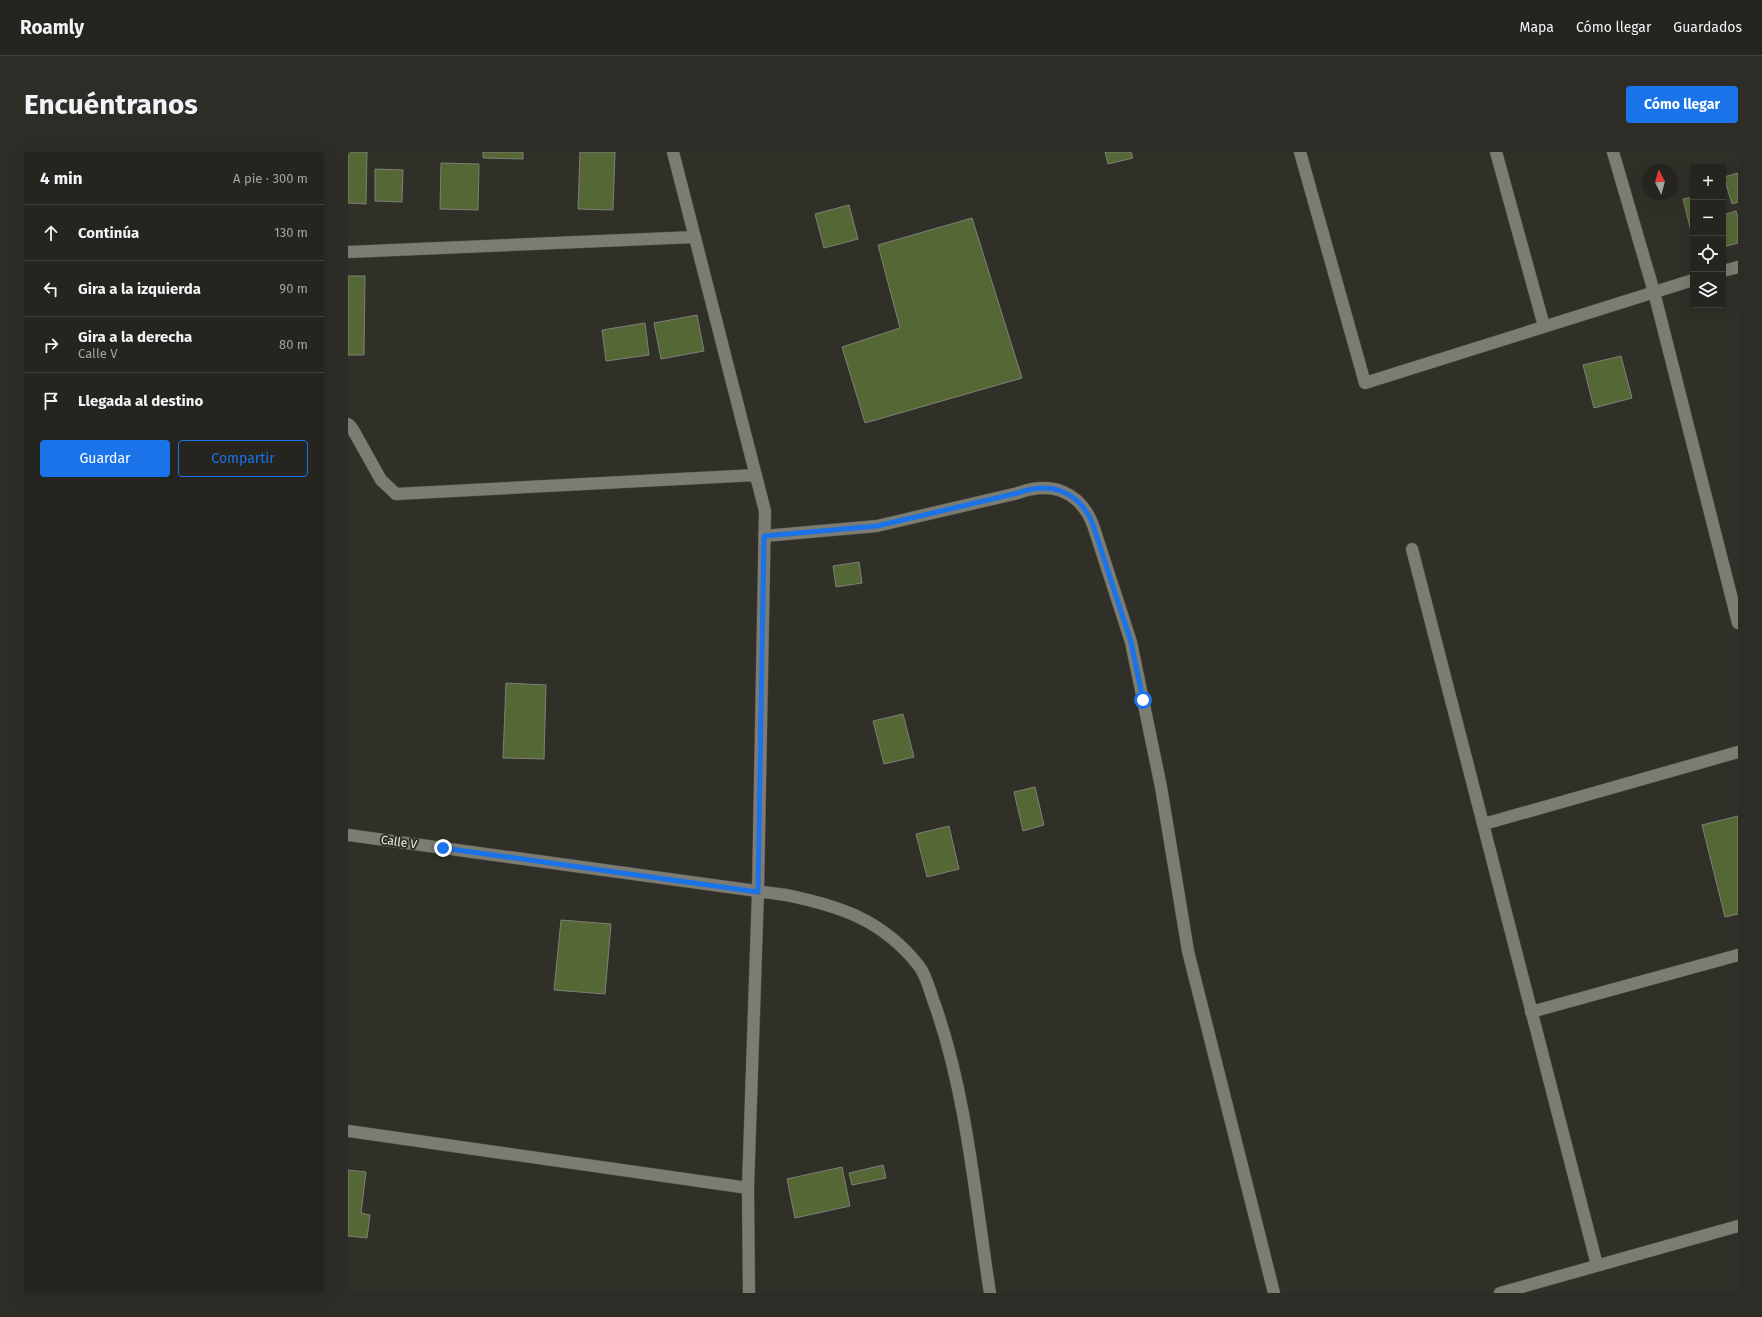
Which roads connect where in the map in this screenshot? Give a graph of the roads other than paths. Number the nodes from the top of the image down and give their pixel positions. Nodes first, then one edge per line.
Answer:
1 (673, 152) edge
2 (1300, 152) edge
3 (1496, 152) edge
4 (1613, 152) edge
5 (695, 237) junction
6 (348, 252) edge
7 (1738, 266) edge
8 (1726, 270) edge
9 (1690, 281) edge
10 (1654, 292) junction
11 (1544, 326) junction
12 (348, 424) edge
13 (756, 475) junction
14 (764, 536) junction
15 (1412, 549) dead end
16 (1738, 623) edge
17 (1738, 752) edge
18 (1484, 824) junction
19 (348, 835) edge
20 (758, 892) junction
21 (1738, 955) edge
22 (1531, 1012) junction
23 (348, 1131) edge
24 (748, 1188) junction
25 (1738, 1226) edge
26 (1598, 1266) junction
27 (749, 1293) edge
28 (990, 1293) edge
29 (1274, 1293) edge
30 (1500, 1293) edge

1 - 5 street
2 - 11 street
3 - 11 street
4 - 10 street
5 - 6 street
5 - 13 street
7 - 8 street
9 - 10 street
10 - 11 street
10 - 16 street
12 - 13 street
13 - 14 street
14 - 20 street
14 - 29 street
15 - 18 street
17 - 18 street
18 - 22 street
19 - 20 street, Calle V
20 - 24 street
20 - 28 street, Calle V
21 - 22 street
22 - 26 street
23 - 24 street
24 - 27 street
25 - 26 street
26 - 30 street

